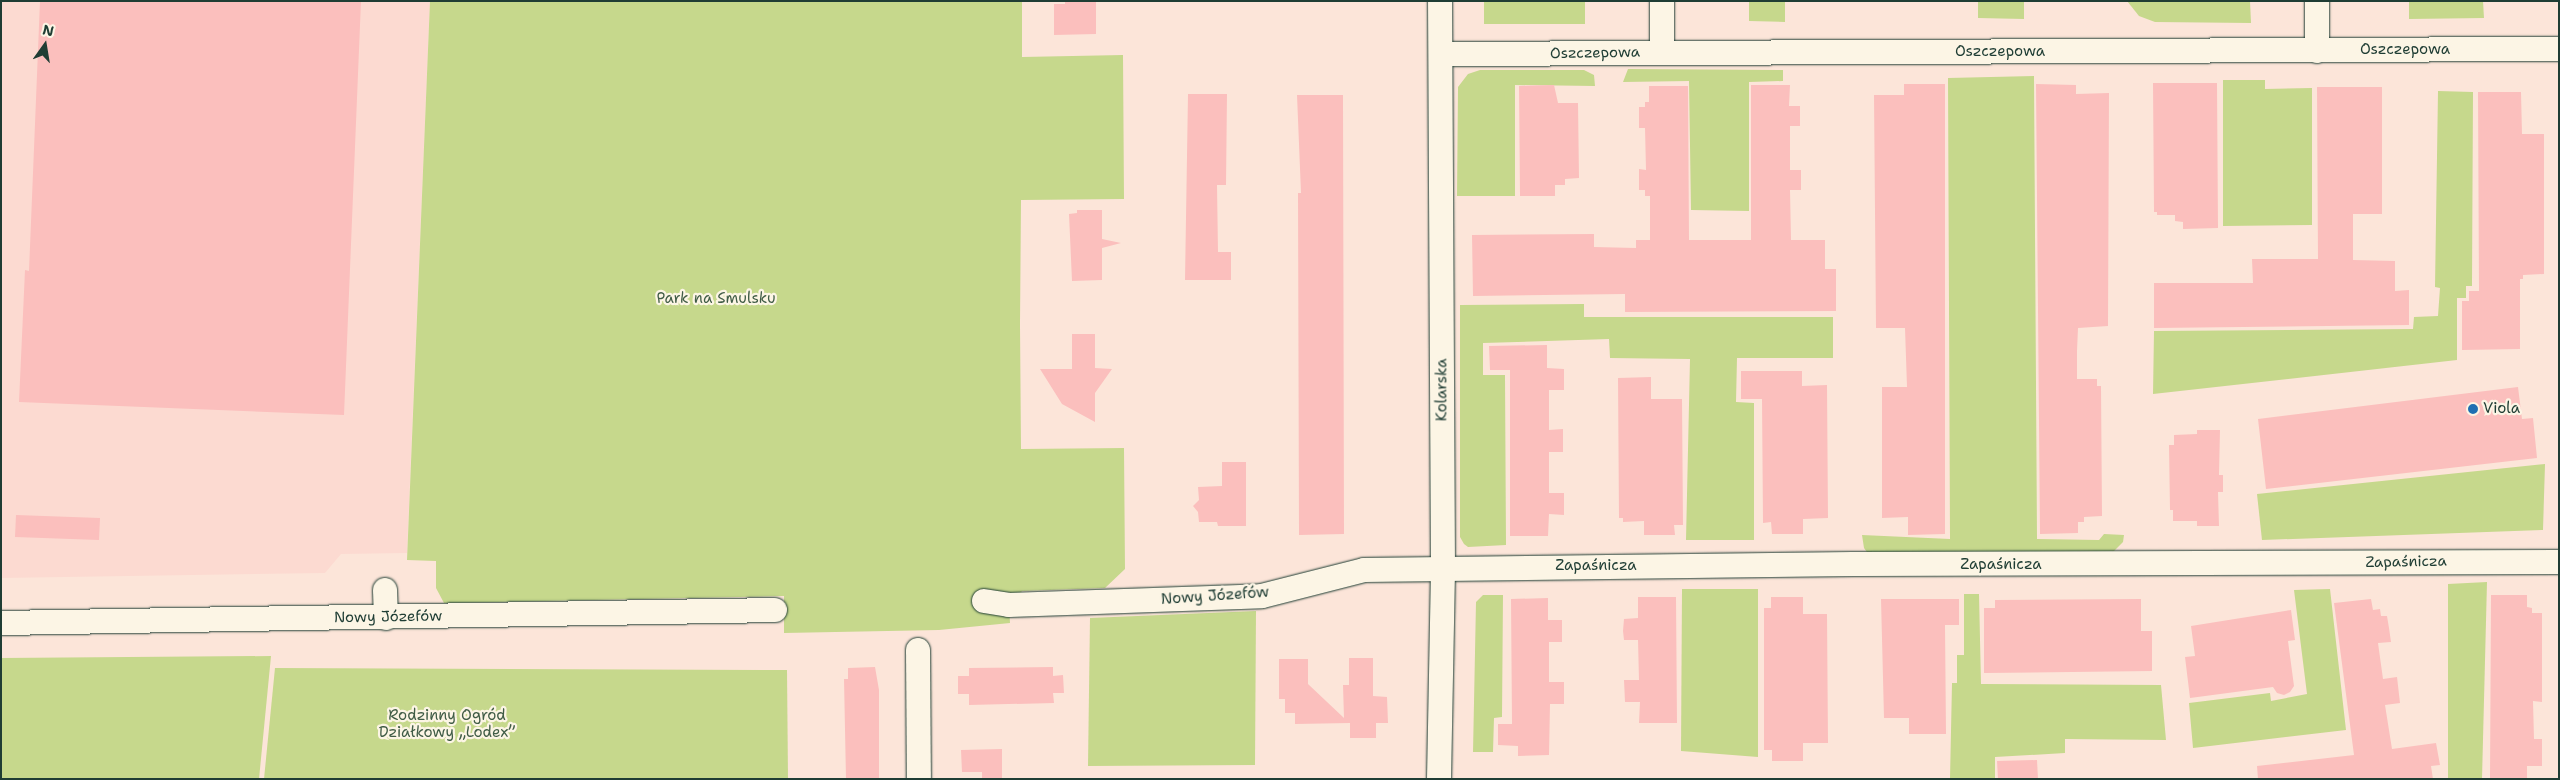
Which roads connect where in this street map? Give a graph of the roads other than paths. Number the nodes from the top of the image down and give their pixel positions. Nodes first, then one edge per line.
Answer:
1 (1440, 1) edge
2 (1662, 1) edge
3 (2317, 1) edge
4 (2559, 49) edge
5 (2317, 51) junction
6 (1662, 52) junction
7 (1440, 54) junction
8 (2559, 562) edge
9 (1442, 569) junction
10 (386, 590) dead end
11 (984, 601) dead end
12 (775, 610) dead end
13 (386, 618) junction
14 (1, 624) edge
15 (918, 650) dead end
16 (920, 779) edge
17 (1439, 779) edge

1 - 7 street, Kolarska
2 - 6 street
3 - 5 street
4 - 5 street, Oszczepowa
5 - 6 street, Oszczepowa
6 - 7 street, Oszczepowa
7 - 9 street, Kolarska
8 - 9 street, Zapaśnicza
9 - 11 street, Nowy Józefów
9 - 17 street, Kolarska
10 - 13 street
12 - 13 street, Nowy Józefów
13 - 14 street, Nowy Józefów
15 - 16 street

